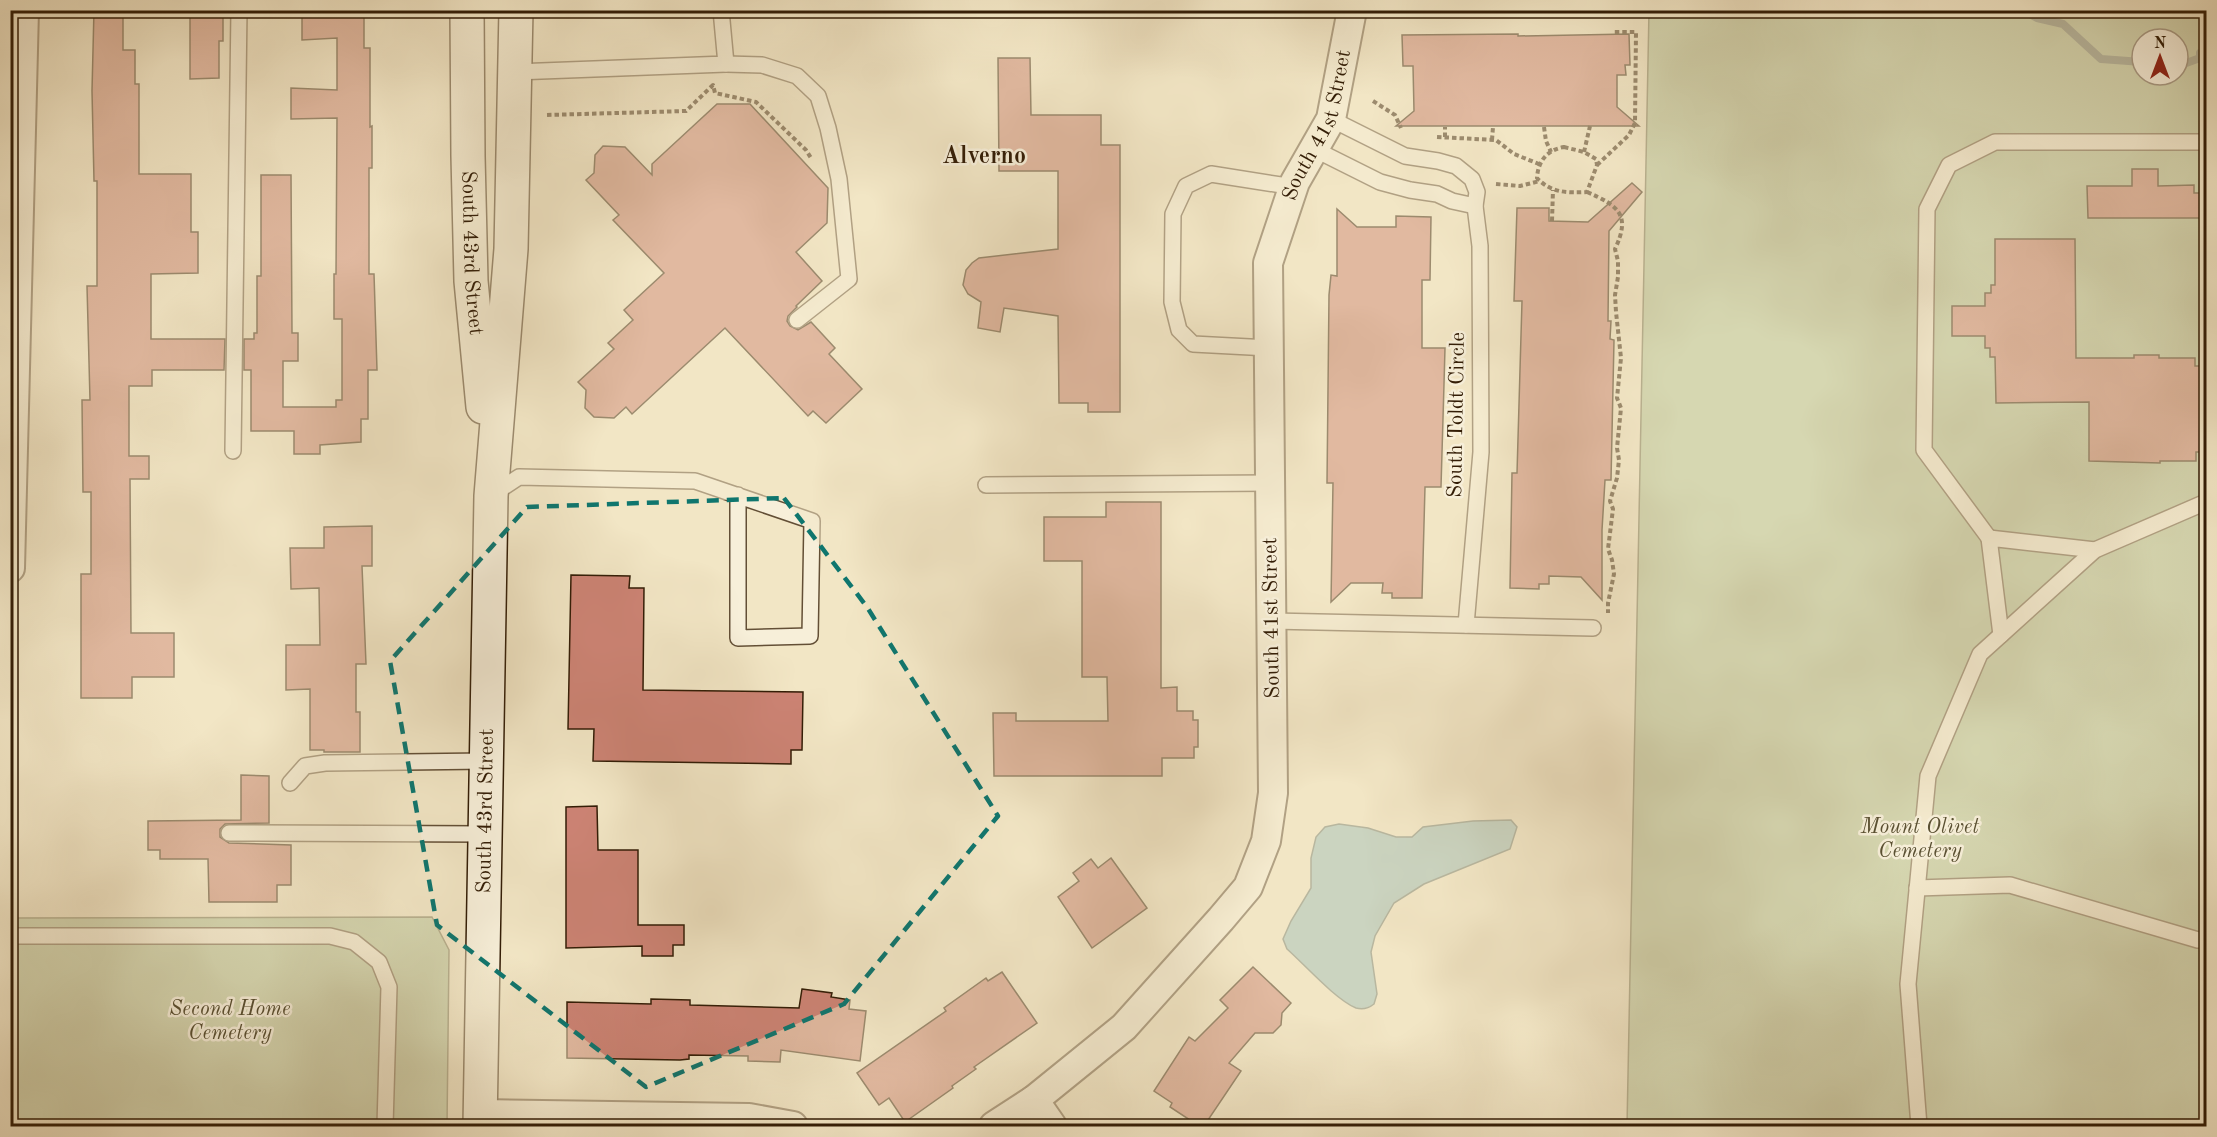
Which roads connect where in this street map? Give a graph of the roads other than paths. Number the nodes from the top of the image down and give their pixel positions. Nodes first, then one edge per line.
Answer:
1 (24, 10) edge
2 (239, 10) edge
3 (467, 10) edge
4 (516, 10) edge
5 (721, 10) edge
6 (1352, 10) edge
7 (726, 64) junction
8 (515, 72) junction
9 (1331, 118) junction
10 (2206, 142) edge
11 (1314, 149) junction
12 (1294, 187) junction
13 (1475, 206) junction
14 (797, 320) dead end
15 (1269, 348) junction
16 (233, 451) dead end
17 (1271, 483) junction
18 (986, 484) dead end
19 (738, 495) junction
20 (491, 496) junction
21 (2206, 502) edge
22 (1989, 538) junction
23 (2095, 550) junction
24 (10, 568) edge
25 (1272, 621) junction
26 (1466, 625) junction
27 (1593, 628) road end
28 (2001, 635) junction
29 (486, 761) junction
30 (290, 783) dead end
31 (229, 833) dead end
32 (485, 834) junction
33 (1917, 888) junction
34 (10, 936) edge
35 (2206, 940) edge
36 (1034, 1100) junction
37 (481, 1120) edge
38 (385, 1126) edge
39 (793, 1126) edge
40 (993, 1126) edge
41 (1053, 1126) edge
42 (1918, 1126) edge

1 - 24 street
2 - 16 lane
3 - 20 main road, South 43rd Street
4 - 8 main road, South 43rd Street
5 - 7 lane
6 - 9 street, South 41st Street
7 - 8 lane
7 - 14 lane
8 - 20 main road, South 43rd Street
9 - 11 street, South 41st Street
9 - 13 lane, South Toldt Circle
10 - 22 lane
11 - 12 street, South 41st Street
11 - 13 lane
12 - 15 street, South 41st Street
12 - 15 lane
13 - 26 lane, South Toldt Circle
15 - 17 street, South 41st Street
17 - 18 lane
17 - 25 street, South 41st Street
19 - 19 lane
19 - 20 lane
20 - 29 main road, South 43rd Street
21 - 23 lane
22 - 23 lane
22 - 28 lane
23 - 28 lane
25 - 26 lane
25 - 36 street, South 41st Street
26 - 27 lane
28 - 33 lane
29 - 30 lane
29 - 32 main road, South 43rd Street
31 - 32 lane
32 - 37 main road, South 43rd Street
33 - 35 lane
33 - 42 lane
34 - 38 lane
36 - 40 street, South 41st Street
36 - 41 street
37 - 39 street

